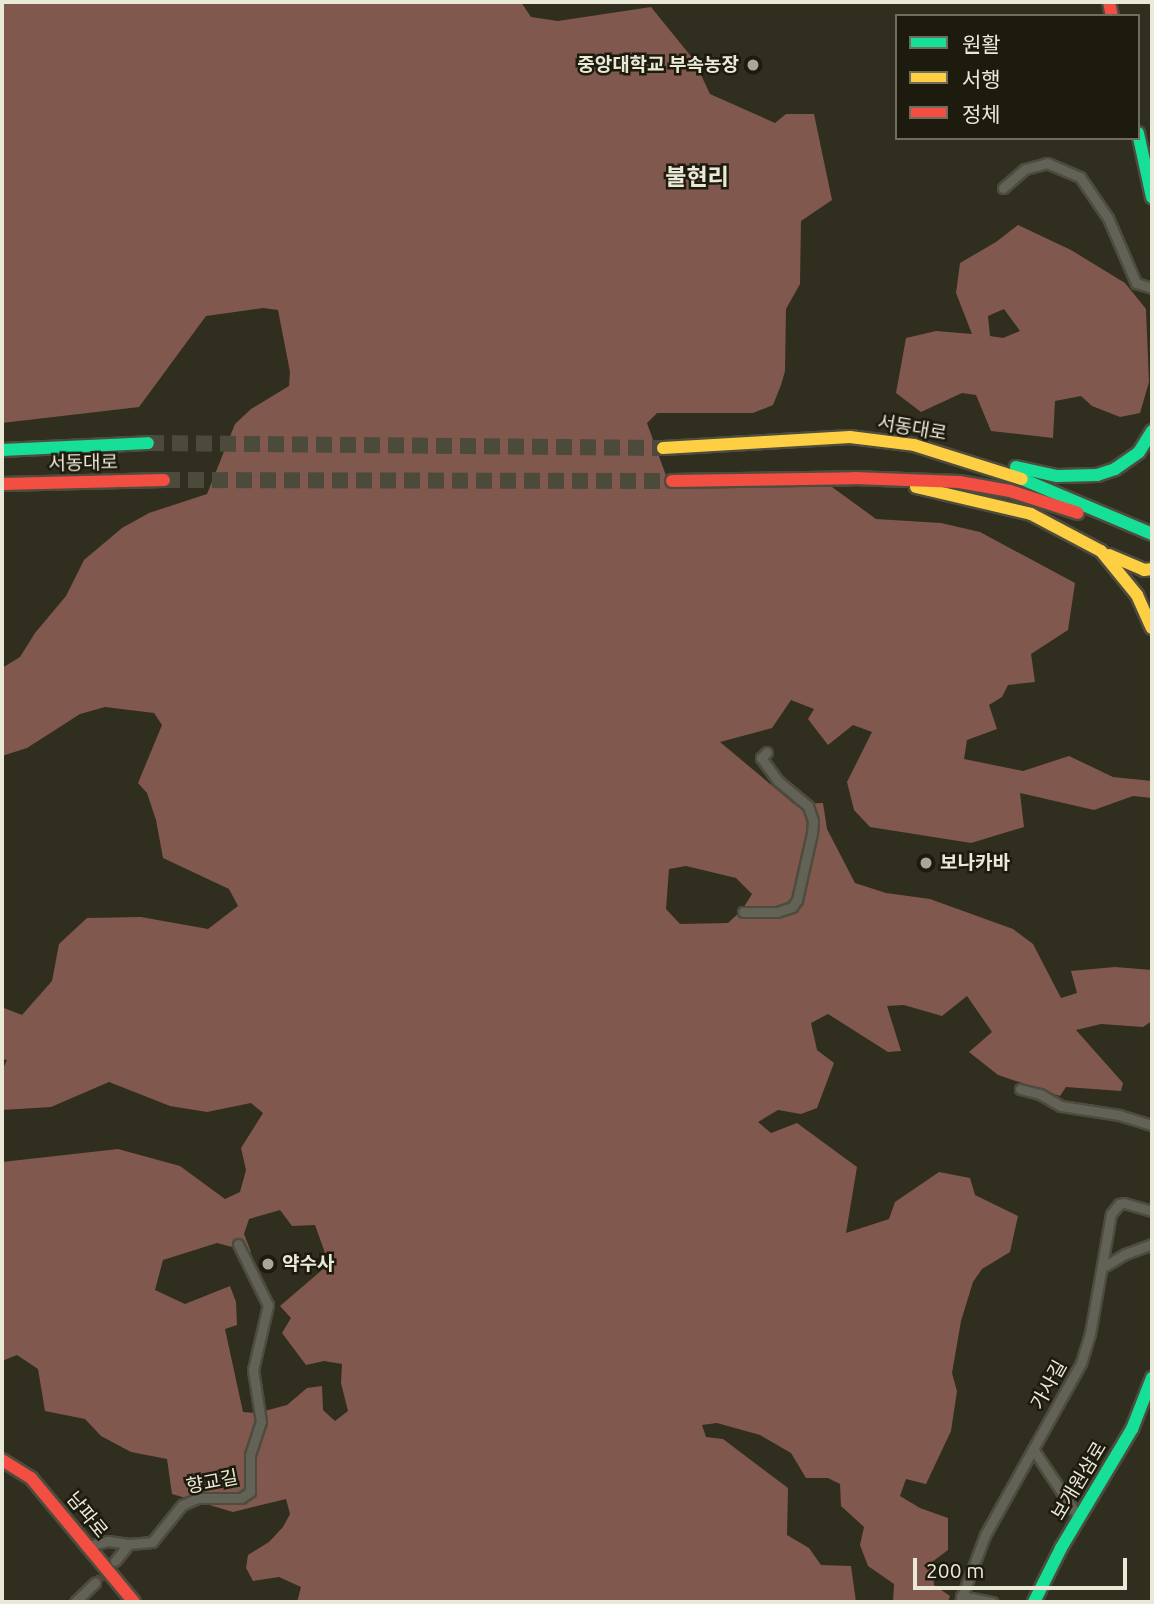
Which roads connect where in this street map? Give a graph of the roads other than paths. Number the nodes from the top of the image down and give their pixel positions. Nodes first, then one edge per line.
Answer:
1 (1140, 140) edge
2 (1003, 188) dead end
3 (1152, 197) edge
4 (1152, 288) edge
5 (1152, 431) edge
6 (148, 443) tunnel mouth
7 (914, 445) junction
8 (663, 448) tunnel mouth
9 (2, 450) edge
10 (855, 478) junction
11 (164, 480) tunnel mouth
12 (672, 481) tunnel mouth
13 (2, 484) edge
14 (1146, 536) edge
15 (1101, 551) junction
16 (1152, 569) edge
17 (1152, 628) edge
18 (767, 752) dead end
19 (743, 912) dead end
20 (1020, 1089) dead end
21 (1152, 1125) edge
22 (1152, 1210) edge
23 (238, 1244) dead end
24 (1152, 1244) edge
25 (1105, 1266) dead end
26 (1152, 1378) edge
27 (1033, 1449) junction
28 (2, 1460) edge
29 (1079, 1518) junction
30 (129, 1544) junction
31 (88, 1546) junction
32 (114, 1561) tunnel mouth
33 (95, 1583) tunnel mouth
34 (960, 1599) edge
35 (75, 1602) edge
36 (134, 1602) edge
37 (992, 1602) edge
38 (1034, 1602) edge

1 - 3 main road
2 - 4 street
5 - 7 main road
6 - 9 main road, 서동대로
7 - 8 main road, 서동대로
7 - 14 main road, 서동대로
10 - 12 main road, 서동대로
10 - 14 main road, 서동대로
10 - 15 main road
11 - 13 main road, 서동대로
15 - 16 main road
15 - 17 main road
18 - 19 street
20 - 21 street
22 - 27 street, 가사길
23 - 30 street, 향교길
24 - 25 street
26 - 29 main road, 보개원삼로
27 - 29 street
27 - 34 street, 가사길
28 - 31 main road, 남파로
29 - 38 main road, 보개원삼로
30 - 31 street
30 - 32 street, 향교길
31 - 36 main road, 남파로
33 - 35 street
34 - 37 street

